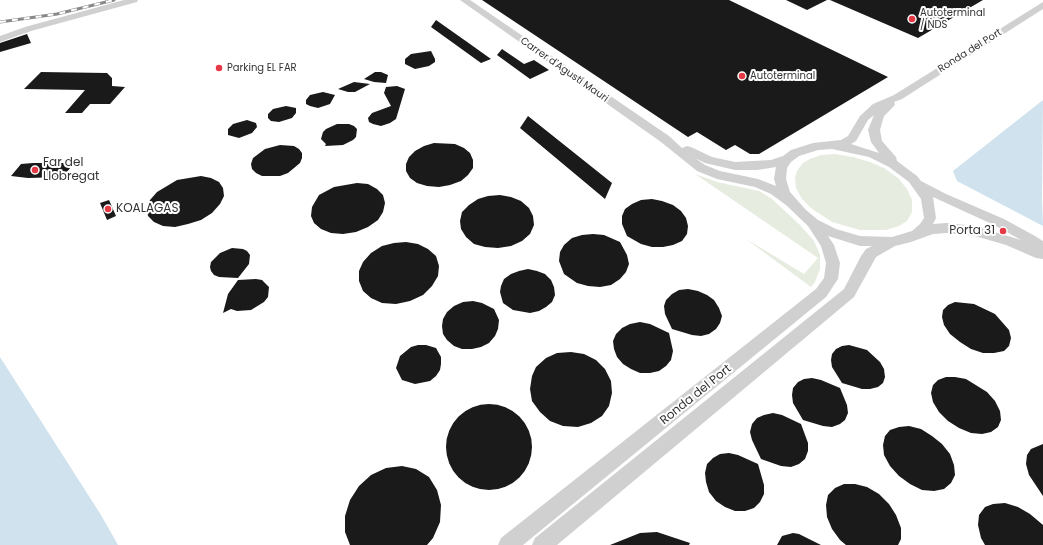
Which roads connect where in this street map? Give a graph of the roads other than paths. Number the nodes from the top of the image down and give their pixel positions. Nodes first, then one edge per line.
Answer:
1 (134, 0) edge
2 (464, 0) edge
3 (1043, 5) edge
4 (28, 29) junction
5 (0, 33) edge
6 (0, 39) edge
7 (898, 97) junction
8 (665, 139) junction
9 (832, 145) junction
10 (787, 159) junction
11 (902, 170) junction
12 (913, 179) junction
13 (791, 202) junction
14 (813, 223) junction
15 (916, 234) junction
16 (892, 242) junction
17 (1043, 248) edge
18 (1043, 255) edge
19 (508, 545) edge
20 (542, 545) edge

1 - 4 street
2 - 8 street, Carrer d'Agustí Mauri
3 - 7 street, Ronda del Port
4 - 5 street
4 - 6 street
7 - 9 street
7 - 11 street
8 - 10 street
8 - 13 street
9 - 10 street
9 - 11 street
10 - 13 street
11 - 12 street
12 - 15 street
12 - 17 street
13 - 14 street
14 - 16 street
14 - 19 street, Ronda del Port
15 - 16 street
15 - 18 street
16 - 20 street, Ronda del Port

